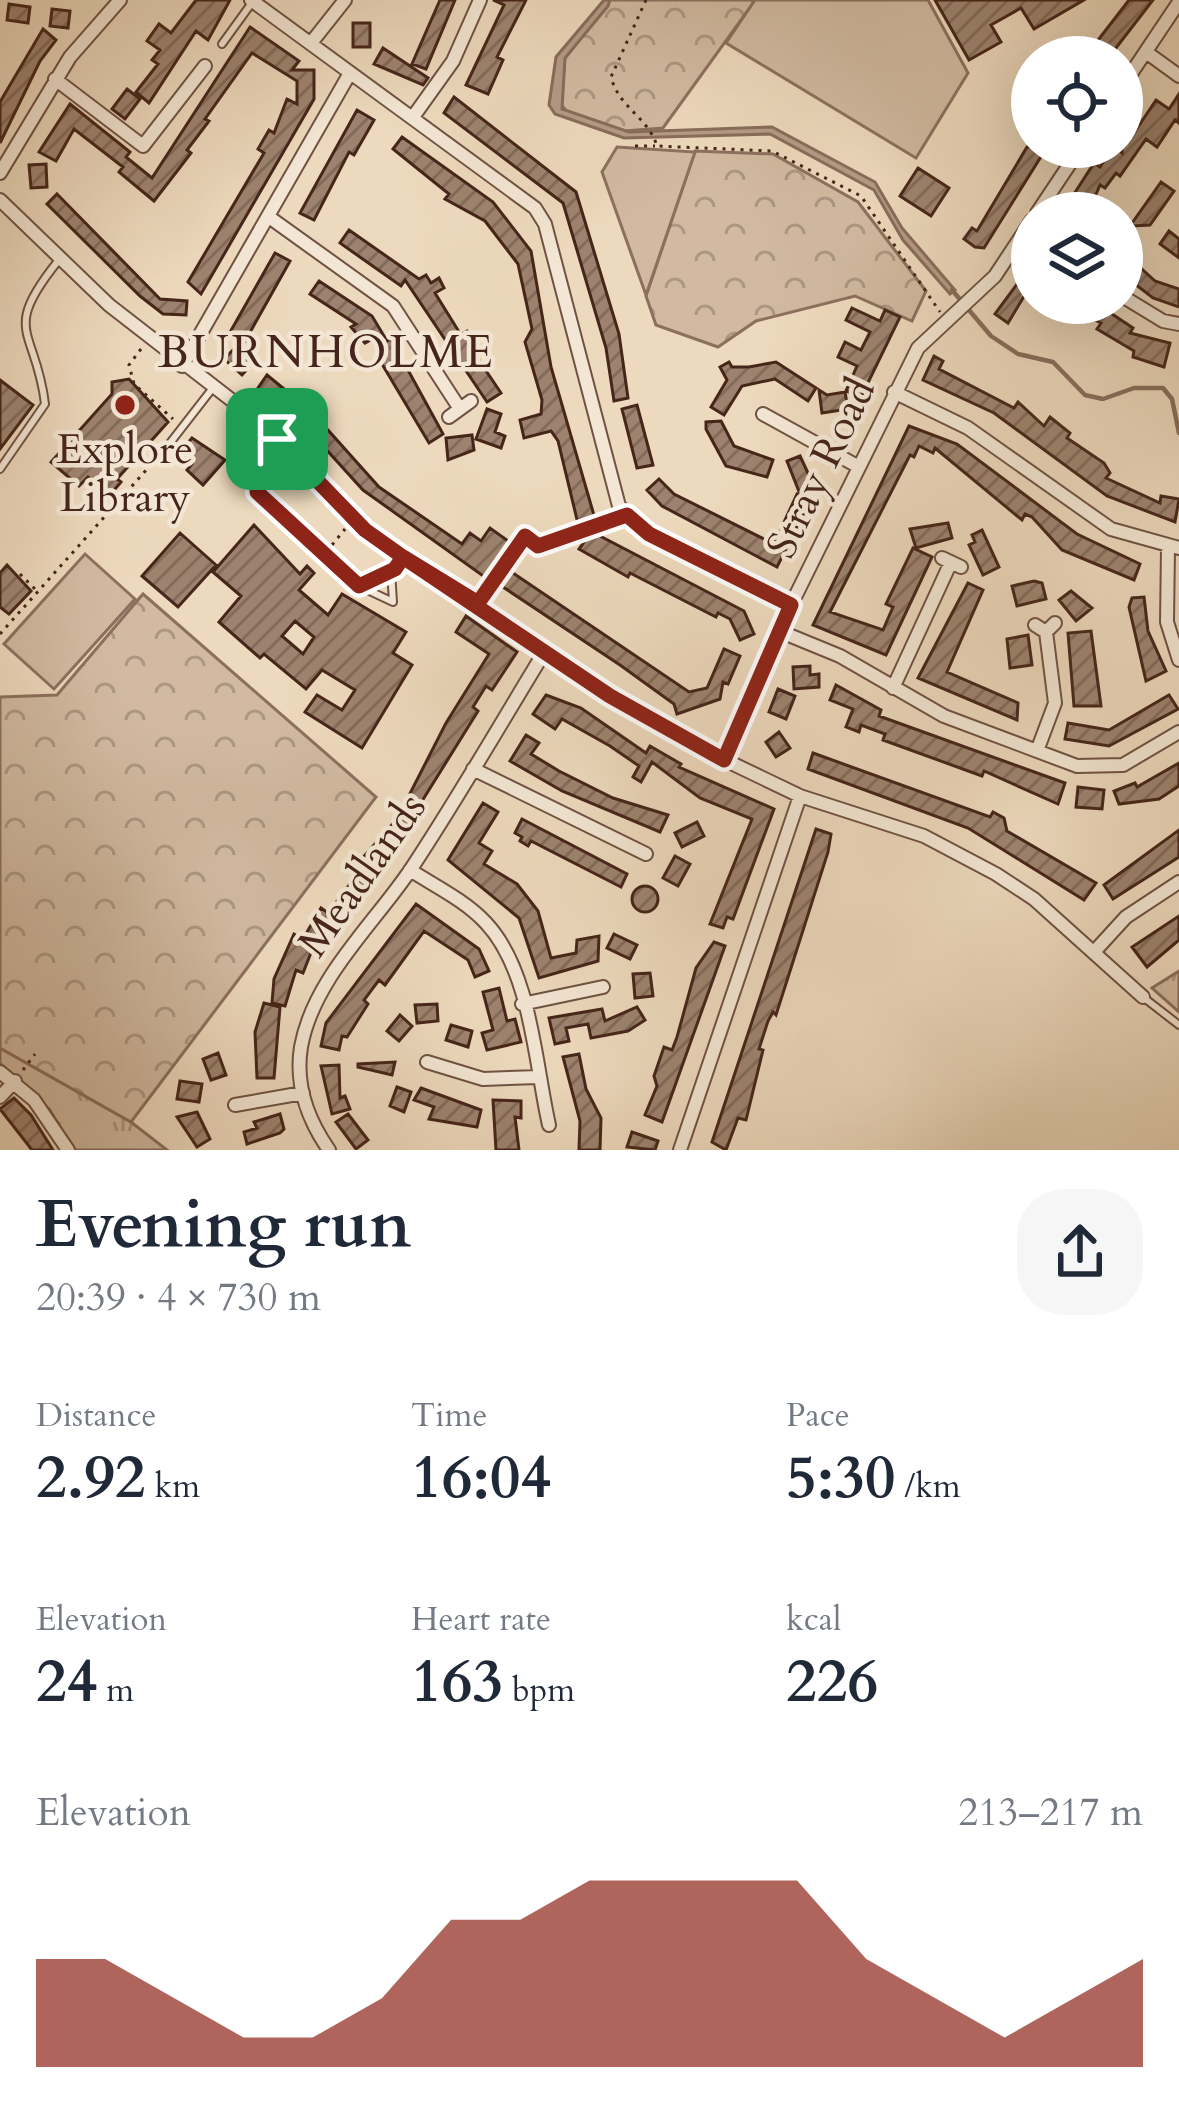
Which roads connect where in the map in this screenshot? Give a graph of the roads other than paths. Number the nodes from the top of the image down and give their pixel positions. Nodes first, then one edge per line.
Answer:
1 (345, 0) edge
2 (480, 0) edge
3 (117, 1) edge
4 (252, 1) edge
5 (1179, 2) edge
6 (311, 43) junction
7 (222, 44) dead end
8 (1146, 52) junction
9 (1143, 56) edge
10 (205, 66) dead end
11 (350, 73) junction
12 (1179, 76) edge
13 (55, 79) junction
14 (412, 117) junction
15 (0, 172) edge
16 (0, 200) edge
17 (269, 217) junction
18 (1011, 251) edge
19 (61, 258) junction
20 (1143, 310) edge
21 (1179, 324) edge
22 (182, 366) junction
23 (213, 388) junction
24 (894, 392) junction
25 (460, 409) dead end
26 (763, 414) dead end
27 (277, 439) junction
28 (170, 443) road end
29 (860, 467) junction
30 (0, 469) edge
31 (525, 536) road end
32 (1174, 548) edge
33 (403, 557) junction
34 (951, 562) dead end
35 (391, 571) junction
36 (359, 586) junction
37 (478, 603) junction
38 (791, 605) junction
39 (1046, 627) dead end
40 (779, 631) junction
41 (545, 651) junction
42 (1179, 661) edge
43 (893, 688) junction
44 (1179, 732) edge
45 (1037, 751) junction
46 (724, 760) junction
47 (473, 769) junction
48 (800, 796) junction
49 (646, 854) dead end
50 (410, 870) junction
51 (1179, 882) edge
52 (1094, 952) junction
53 (602, 987) dead end
54 (1143, 997) joint
55 (522, 1004) junction
56 (1179, 1025) edge
57 (427, 1062) dead end
58 (0, 1072) edge
59 (538, 1077) junction
60 (15, 1082) junction
61 (303, 1093) junction
62 (0, 1097) edge
63 (235, 1106) dead end
64 (549, 1125) dead end
65 (68, 1150) edge
66 (328, 1150) edge
67 (680, 1150) edge

1 - 6 street
2 - 14 street
3 - 13 street
4 - 6 street
4 - 7 lane
5 - 8 street
6 - 11 street
8 - 9 street
8 - 12 street
10 - 13 street
11 - 14 street
11 - 17 street
13 - 15 street
14 - 38 street
16 - 19 street
17 - 22 street
17 - 25 street
18 - 24 street, Stray Road
19 - 22 street
19 - 30 lane
20 - 21 street
22 - 23 street
23 - 27 street
23 - 28 lane
24 - 29 street, Stray Road
24 - 32 street
26 - 29 street
27 - 33 street
27 - 36 lane
29 - 38 street, Stray Road
31 - 37 lane
32 - 42 street
33 - 35 lane
33 - 37 street
34 - 43 street
35 - 36 lane
35 - 36 lane
37 - 41 street
38 - 40 street, Stray Road
39 - 45 street
40 - 43 street
40 - 46 street, Stray Road
41 - 46 street
41 - 47 street, Meadlands
43 - 45 street
44 - 45 street
46 - 48 street
47 - 49 street
47 - 50 street, Meadlands
48 - 52 street
48 - 67 street
50 - 55 street
50 - 61 street, Meadlands
51 - 52 street
52 - 54 street
53 - 55 street
54 - 56 lane
55 - 59 street
57 - 59 street
58 - 60 street
59 - 64 street
60 - 62 street
60 - 65 street
61 - 63 street
61 - 66 street, Meadlands

